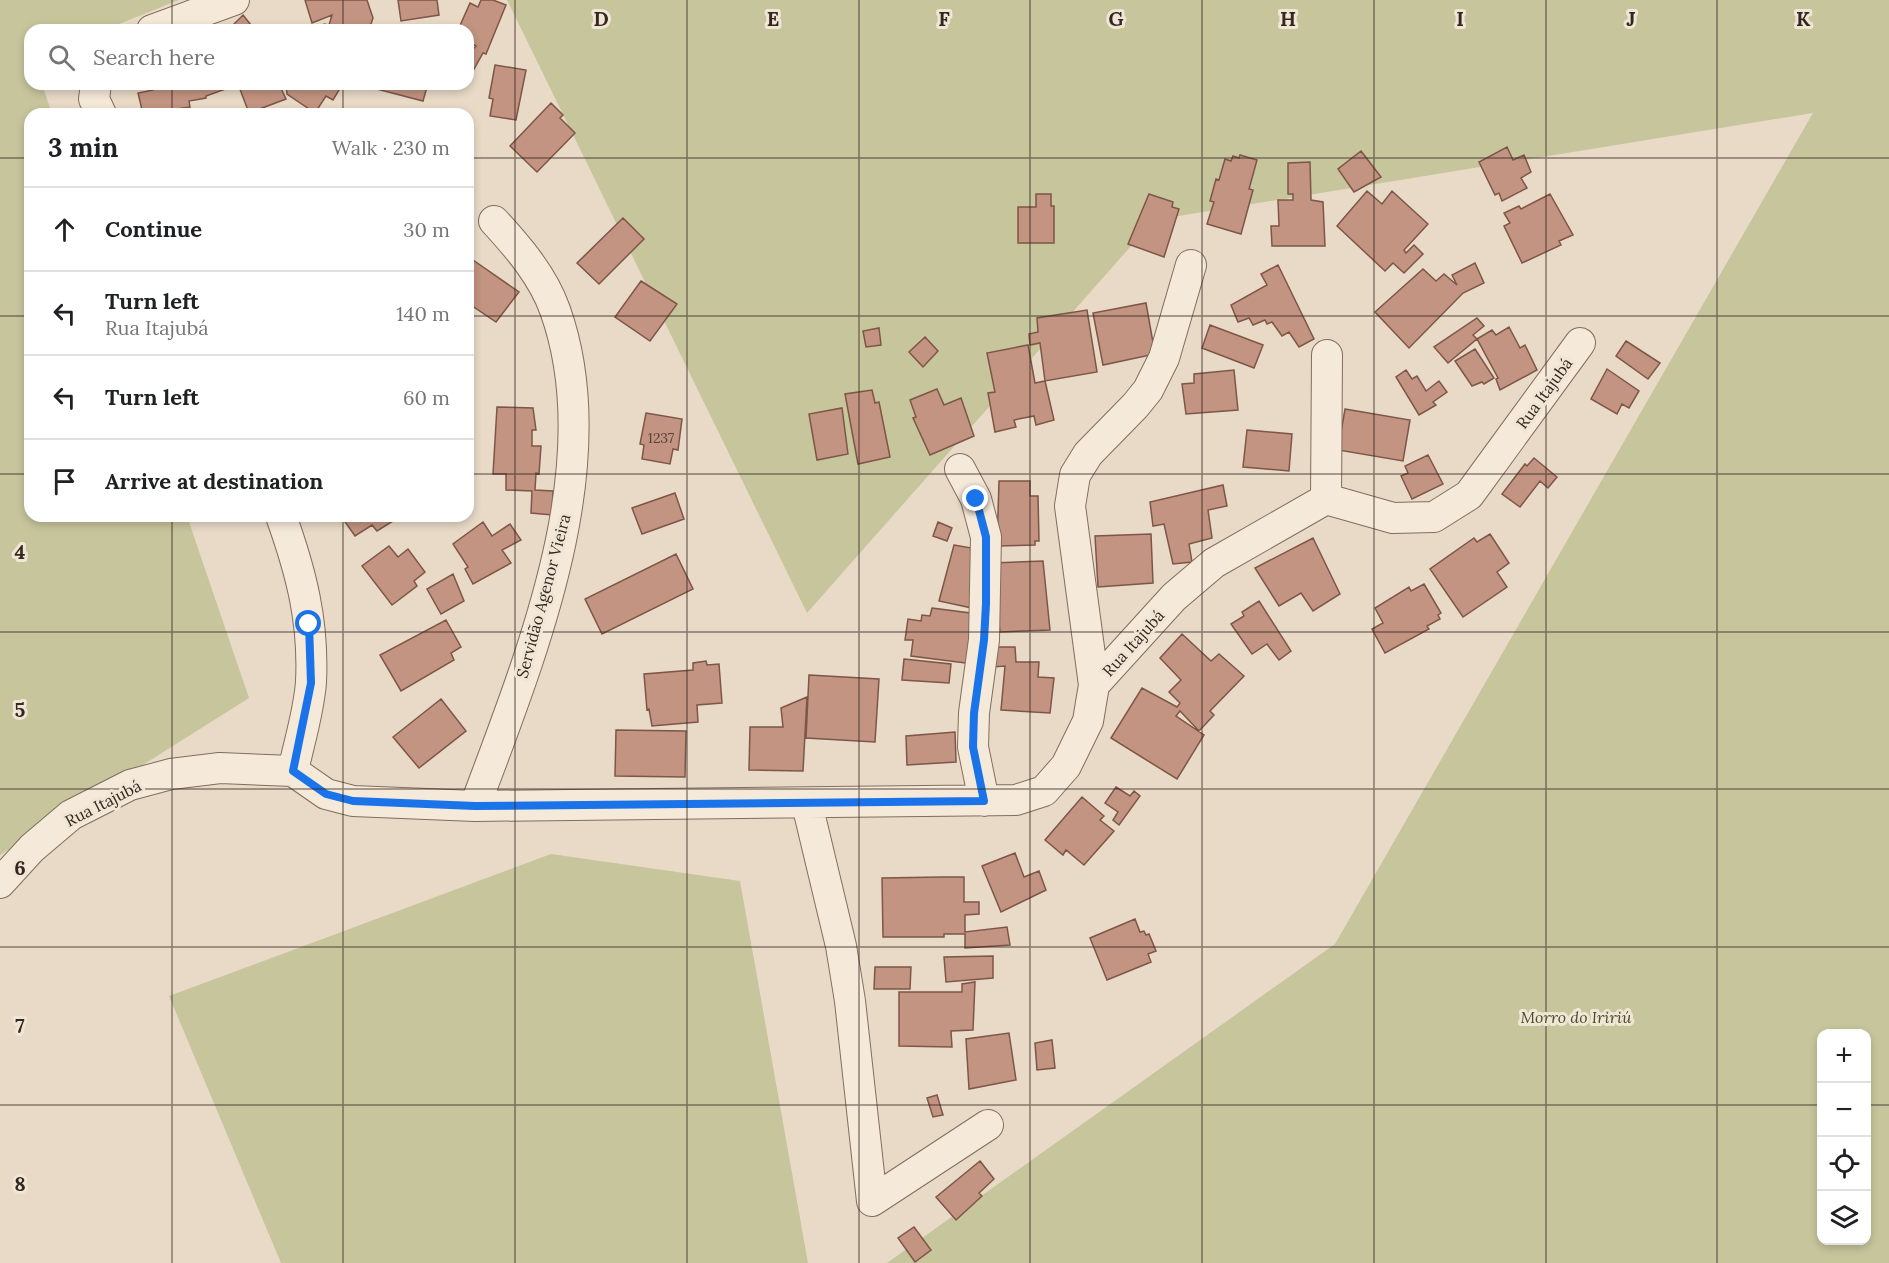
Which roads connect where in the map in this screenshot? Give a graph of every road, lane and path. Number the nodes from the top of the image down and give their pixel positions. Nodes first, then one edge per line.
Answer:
1 (234, 0) edge
2 (168, 24) edge
3 (95, 90) edge
4 (98, 108) edge
5 (494, 221) dead end
6 (1191, 265) dead end
7 (1580, 343) dead end
8 (1327, 355) dead end
9 (960, 470) dead end
10 (1326, 500) junction
11 (283, 522) edge
12 (1094, 685) junction
13 (293, 771) junction
14 (984, 801) junction
15 (807, 804) junction
16 (475, 806) junction
17 (0, 884) edge
18 (988, 1125) dead end

1 - 2 street
3 - 4 street
5 - 16 street, Servidão Agenor Vieira
6 - 12 street
7 - 10 street, Rua Itajubá
8 - 10 street
9 - 14 street
10 - 12 street, Rua Itajubá
11 - 13 street
12 - 14 street, Rua Itajubá
13 - 16 street, Rua Itajubá
13 - 17 street, Rua Itajubá
14 - 15 street, Rua Itajubá
15 - 16 street, Rua Itajubá
15 - 18 street

